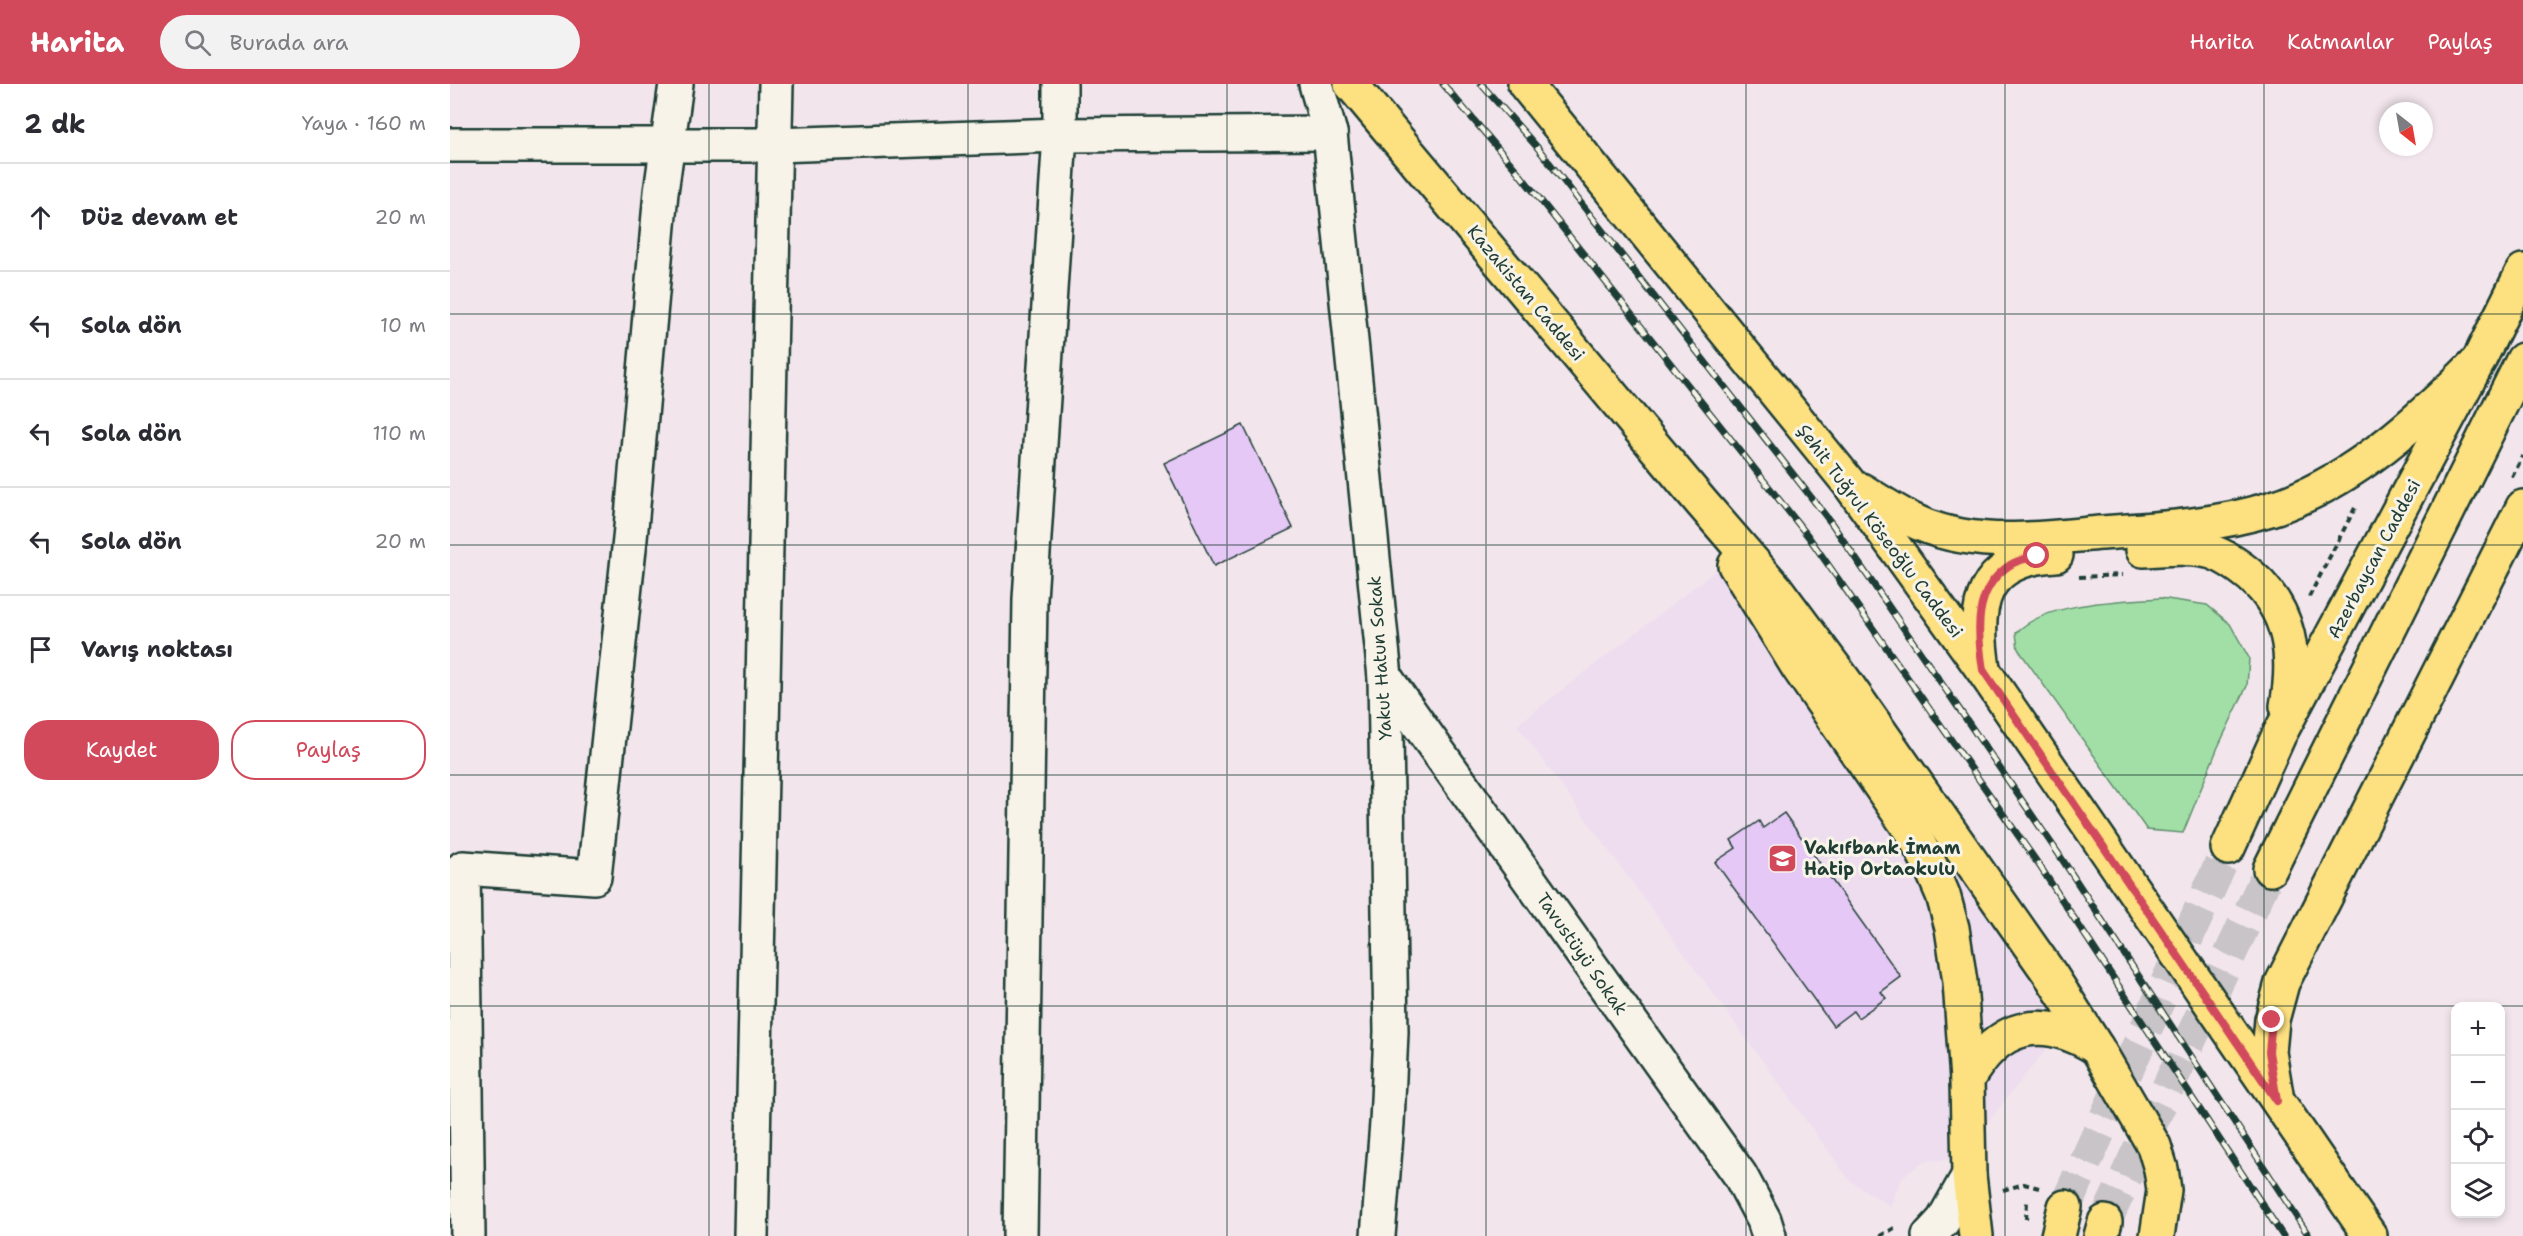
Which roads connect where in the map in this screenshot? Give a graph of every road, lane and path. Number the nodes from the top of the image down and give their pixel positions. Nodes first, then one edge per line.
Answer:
1 (676, 84) edge
2 (776, 84) edge
3 (1060, 84) edge
4 (1316, 84) edge
5 (1351, 84) edge
6 (1525, 84) edge
7 (1330, 133) junction
8 (1060, 135) junction
9 (450, 145) edge
10 (776, 145) junction
11 (668, 146) junction
12 (2523, 271) edge
13 (2479, 360) junction
14 (2523, 360) edge
15 (1848, 482) junction
16 (1701, 502) junction
17 (2518, 528) edge
18 (2134, 575) dead end
19 (2078, 577) dead end
20 (1983, 670) junction
21 (1385, 677) junction
22 (2279, 735) junction
23 (2228, 848) tunnel mouth
24 (2270, 869) tunnel mouth
25 (2097, 1048) junction
26 (1967, 1080) junction
27 (2277, 1101) junction
28 (1969, 1175) junction
29 (468, 1236) edge
30 (751, 1236) edge
31 (1020, 1236) edge
32 (1378, 1236) edge
33 (1769, 1236) edge
34 (1929, 1236) edge
35 (1976, 1236) edge
36 (2157, 1236) edge
37 (2370, 1236) edge

1 - 11 street
2 - 10 street
3 - 8 street
4 - 7 street, Yakut Hatun Sokak
5 - 16 main road, Kazakistan Caddesi
6 - 15 main road, Şehit Tuğrul Köseoğlu Caddesi
7 - 8 street
7 - 21 street, Yakut Hatun Sokak
8 - 10 street
8 - 31 street
9 - 11 street
10 - 11 street
10 - 30 street
11 - 29 street
12 - 13 main road, Azerbaycan Caddesi
13 - 15 main road
13 - 22 main road, Azerbaycan Caddesi
14 - 24 main road
15 - 20 main road, Şehit Tuğrul Köseoğlu Caddesi
16 - 25 main road
16 - 26 main road
17 - 27 main road
18 - 19 path
20 - 22 main road
20 - 27 main road, Şehit Tuğrul Köseoğlu Caddesi
21 - 32 street, Yakut Hatun Sokak
21 - 33 street, Tavustüyü Sokak
22 - 23 main road, Azerbaycan Caddesi
25 - 26 main road
25 - 36 main road
26 - 28 main road
27 - 37 main road, Şehit Tuğrul Köseoğlu Caddesi
28 - 34 street
28 - 35 main road

